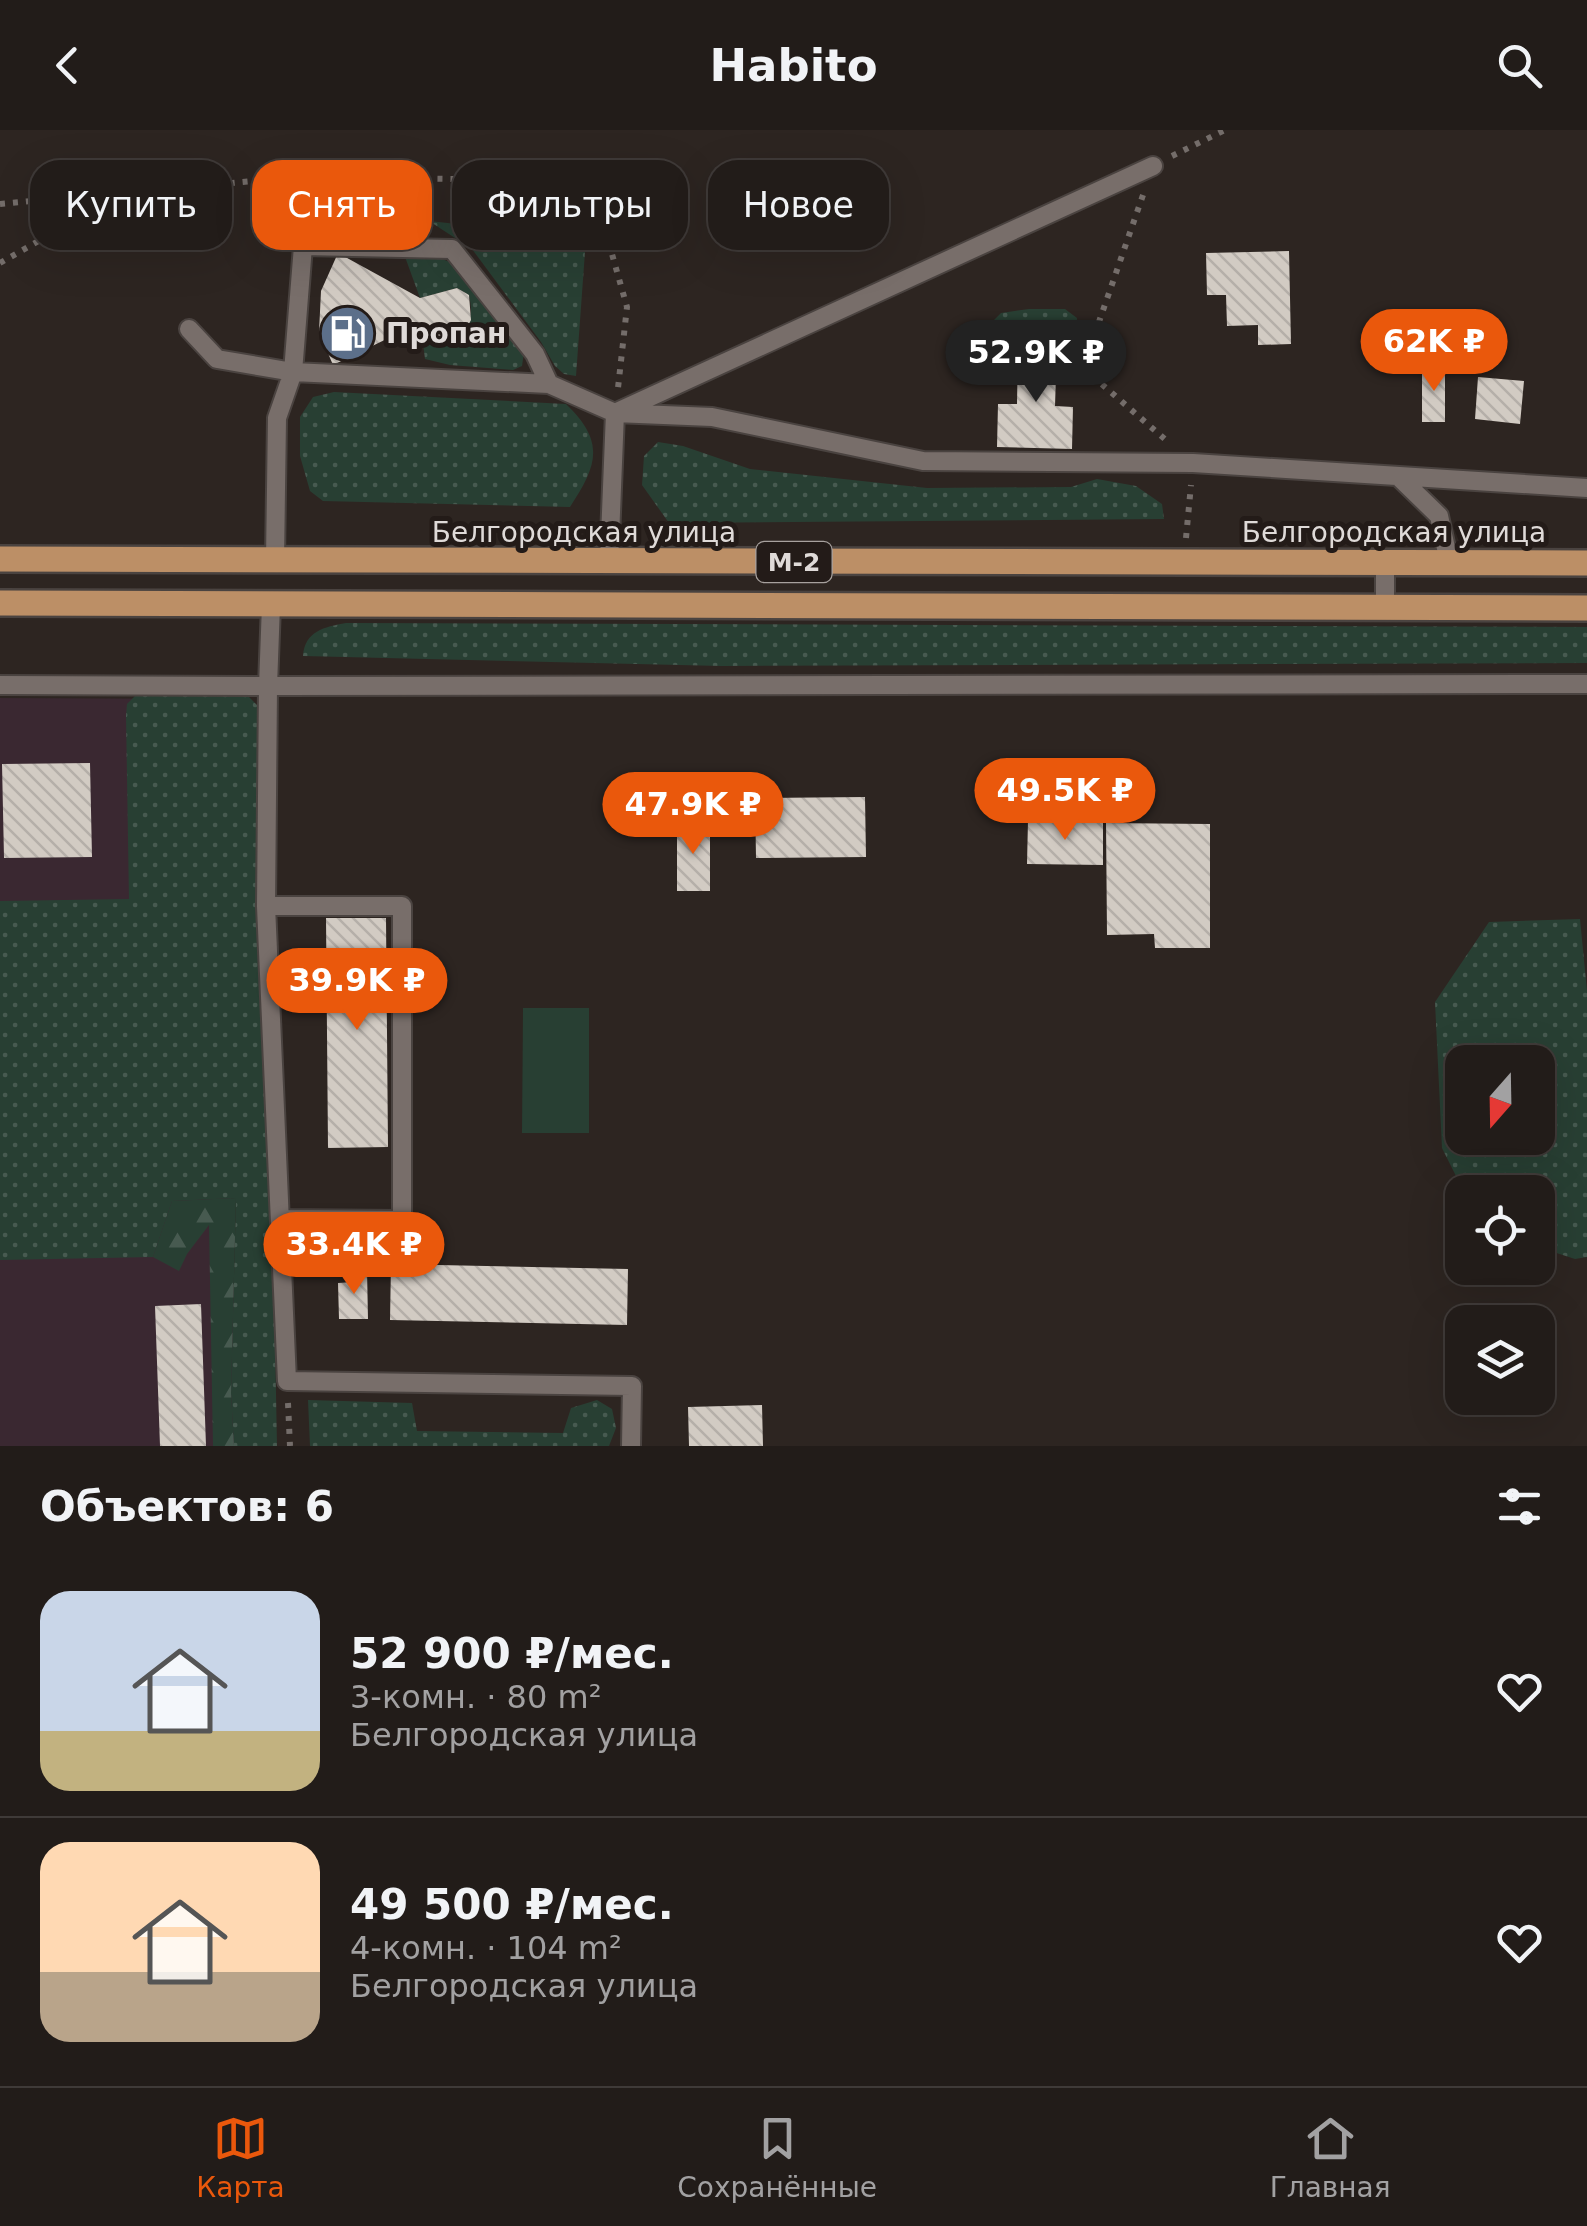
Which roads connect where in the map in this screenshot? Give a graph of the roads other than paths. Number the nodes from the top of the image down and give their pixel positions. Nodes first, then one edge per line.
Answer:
1 (1153, 166) road end
2 (189, 329) dead end
3 (293, 372) junction
4 (550, 384) junction
5 (615, 412) junction
6 (1400, 478) junction
7 (1587, 488) edge
8 (0, 560) edge
9 (275, 561) junction
10 (609, 562) junction
11 (1449, 562) junction
12 (1587, 563) edge
13 (1385, 564) junction
14 (0, 602) edge
15 (271, 605) junction
16 (1385, 608) junction
17 (1587, 608) edge
18 (0, 684) edge
19 (1587, 684) edge
20 (268, 686) junction
21 (266, 906) junction
22 (280, 1218) junction
23 (631, 1446) edge

1 - 5 lane
2 - 3 lane
3 - 4 lane
3 - 4 lane
3 - 9 lane
4 - 5 lane
5 - 6 lane
5 - 10 lane
6 - 7 lane
6 - 11 lane
8 - 9 main road, Белгородская улица / М-2
9 - 10 main road, Белгородская улица / М-2
10 - 13 main road, Белгородская улица / М-2
11 - 12 main road, Белгородская улица / М-2
11 - 13 main road, Белгородская улица / М-2
13 - 16 lane
14 - 15 main road, М-2
15 - 16 main road, М-2
15 - 20 lane
16 - 17 main road, М-2
18 - 20 lane
19 - 20 lane
20 - 21 lane
21 - 22 lane
21 - 22 lane
22 - 23 lane

